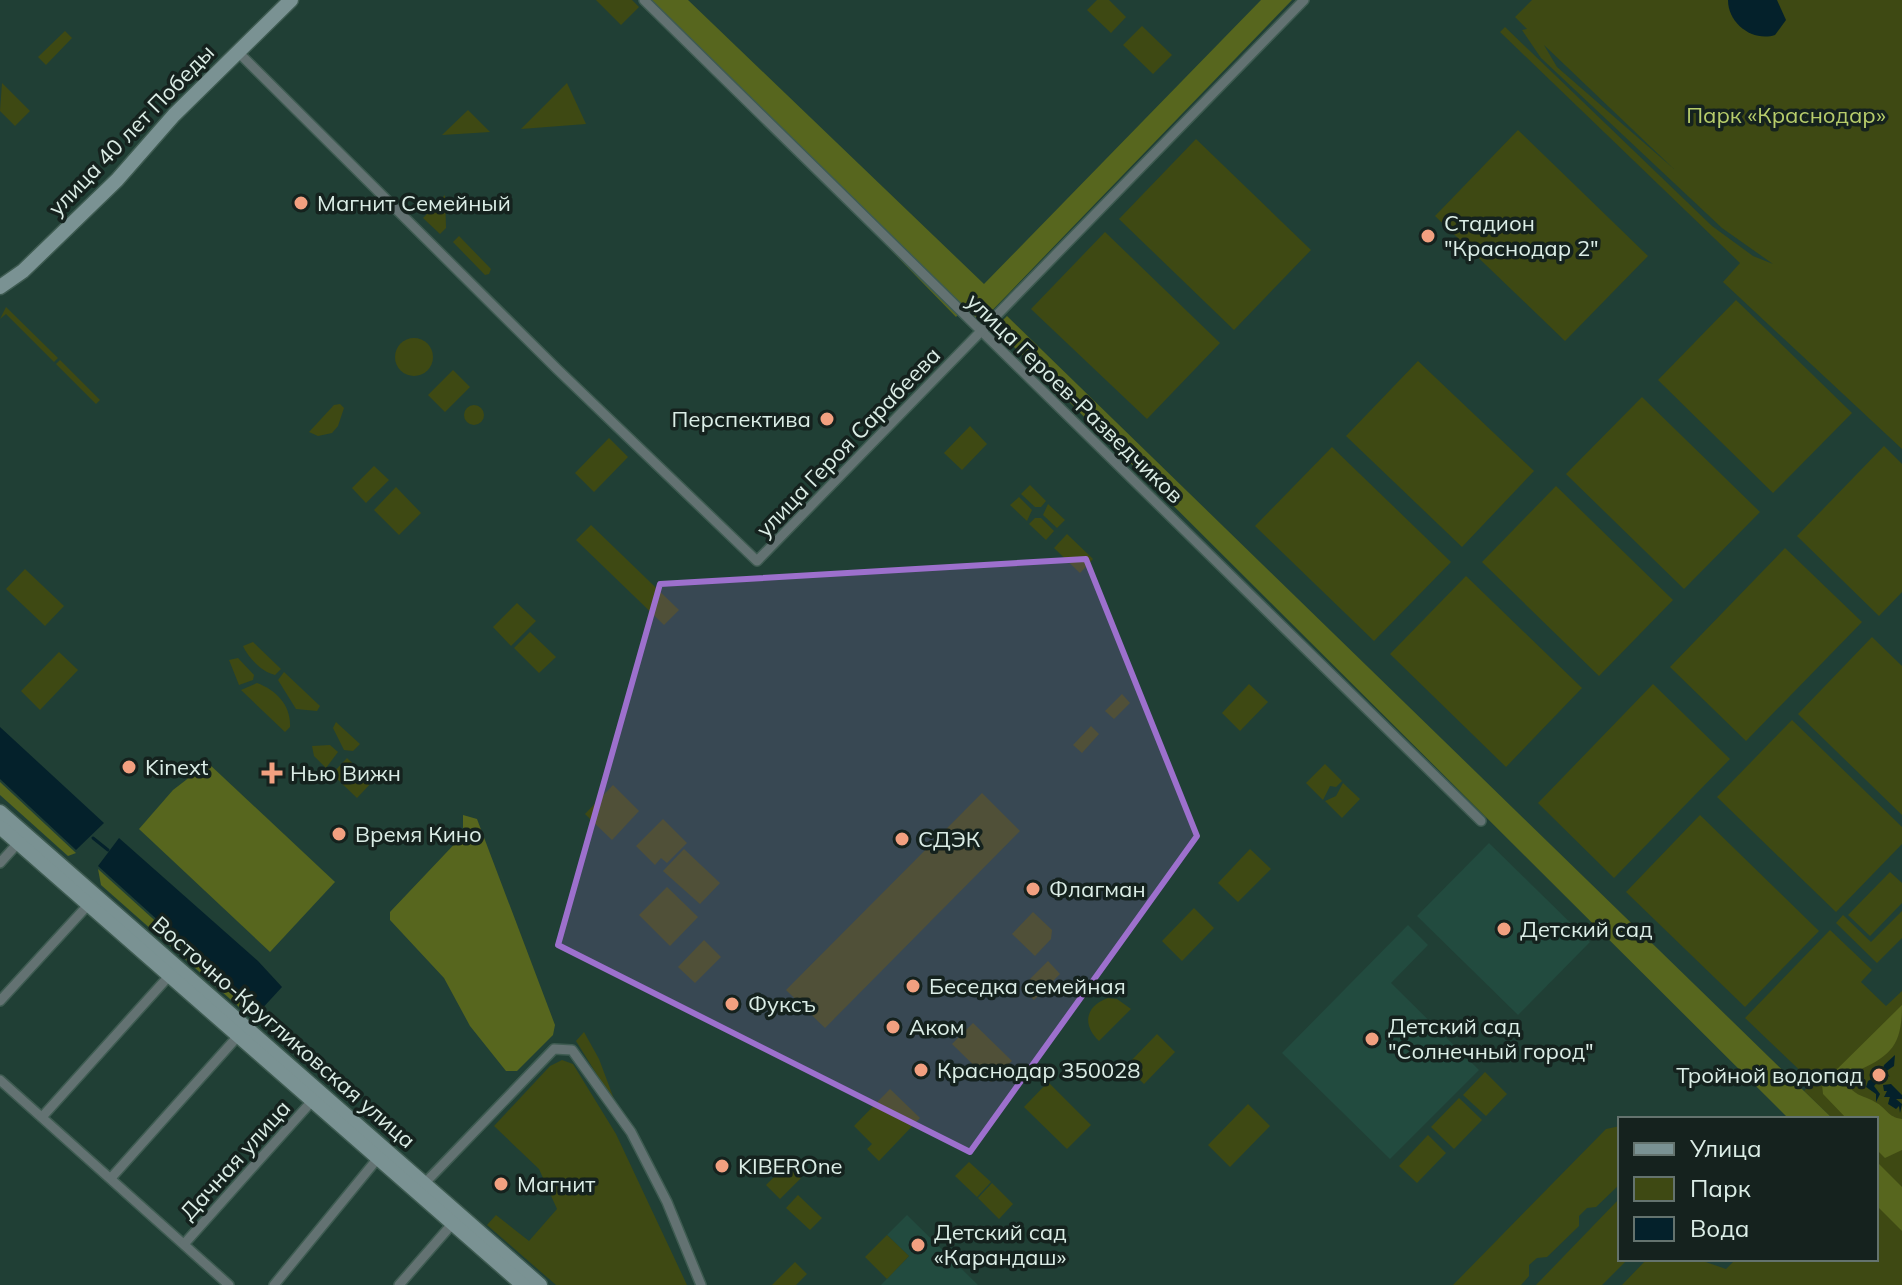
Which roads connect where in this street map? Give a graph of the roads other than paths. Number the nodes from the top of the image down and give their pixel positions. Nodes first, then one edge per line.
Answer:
1 (291, 0) edge
2 (644, 0) edge
3 (1304, 0) edge
4 (238, 52) junction
5 (0, 287) edge
6 (981, 331) junction
7 (0, 812) edge
8 (1481, 821) dead end
9 (0, 827) edge
10 (18, 843) junction
11 (0, 863) edge
12 (88, 905) junction
13 (169, 976) junction
14 (0, 1001) edge
15 (238, 1036) junction
16 (0, 1080) edge
17 (312, 1101) junction
18 (42, 1117) junction
19 (378, 1158) junction
20 (111, 1178) junction
21 (424, 1184) junction
22 (453, 1223) junction
23 (185, 1243) junction
24 (229, 1285) edge
25 (274, 1285) edge
26 (399, 1285) edge
27 (523, 1285) edge
28 (540, 1285) edge
29 (701, 1285) edge

1 - 4 main road, улица 40 лет Победы
2 - 6 street, улица Героев-Разведчиков
3 - 6 street, улица Героя Сарабеева
4 - 5 main road, улица 40 лет Победы
4 - 6 street, улица Героя Сарабеева
6 - 8 street, улица Героев-Разведчиков
7 - 21 main road, Восточно-Кругликовская улица
9 - 10 main road, Восточно-Кругликовская улица
10 - 11 street
10 - 12 main road, Восточно-Кругликовская улица
12 - 13 main road, Восточно-Кругликовская улица
12 - 14 street
13 - 15 main road, Восточно-Кругликовская улица
13 - 18 street
15 - 17 main road, Восточно-Кругликовская улица
15 - 20 street
16 - 18 street, Дачная улица
17 - 19 main road, Восточно-Кругликовская улица
17 - 23 street, Дачная улица
18 - 20 street, Дачная улица
19 - 22 main road, Восточно-Кругликовская улица
19 - 25 street
20 - 23 street, Дачная улица
21 - 28 main road, Восточно-Кругликовская улица
21 - 29 street
22 - 26 street
22 - 27 main road, Восточно-Кругликовская улица
23 - 24 street, Дачная улица

